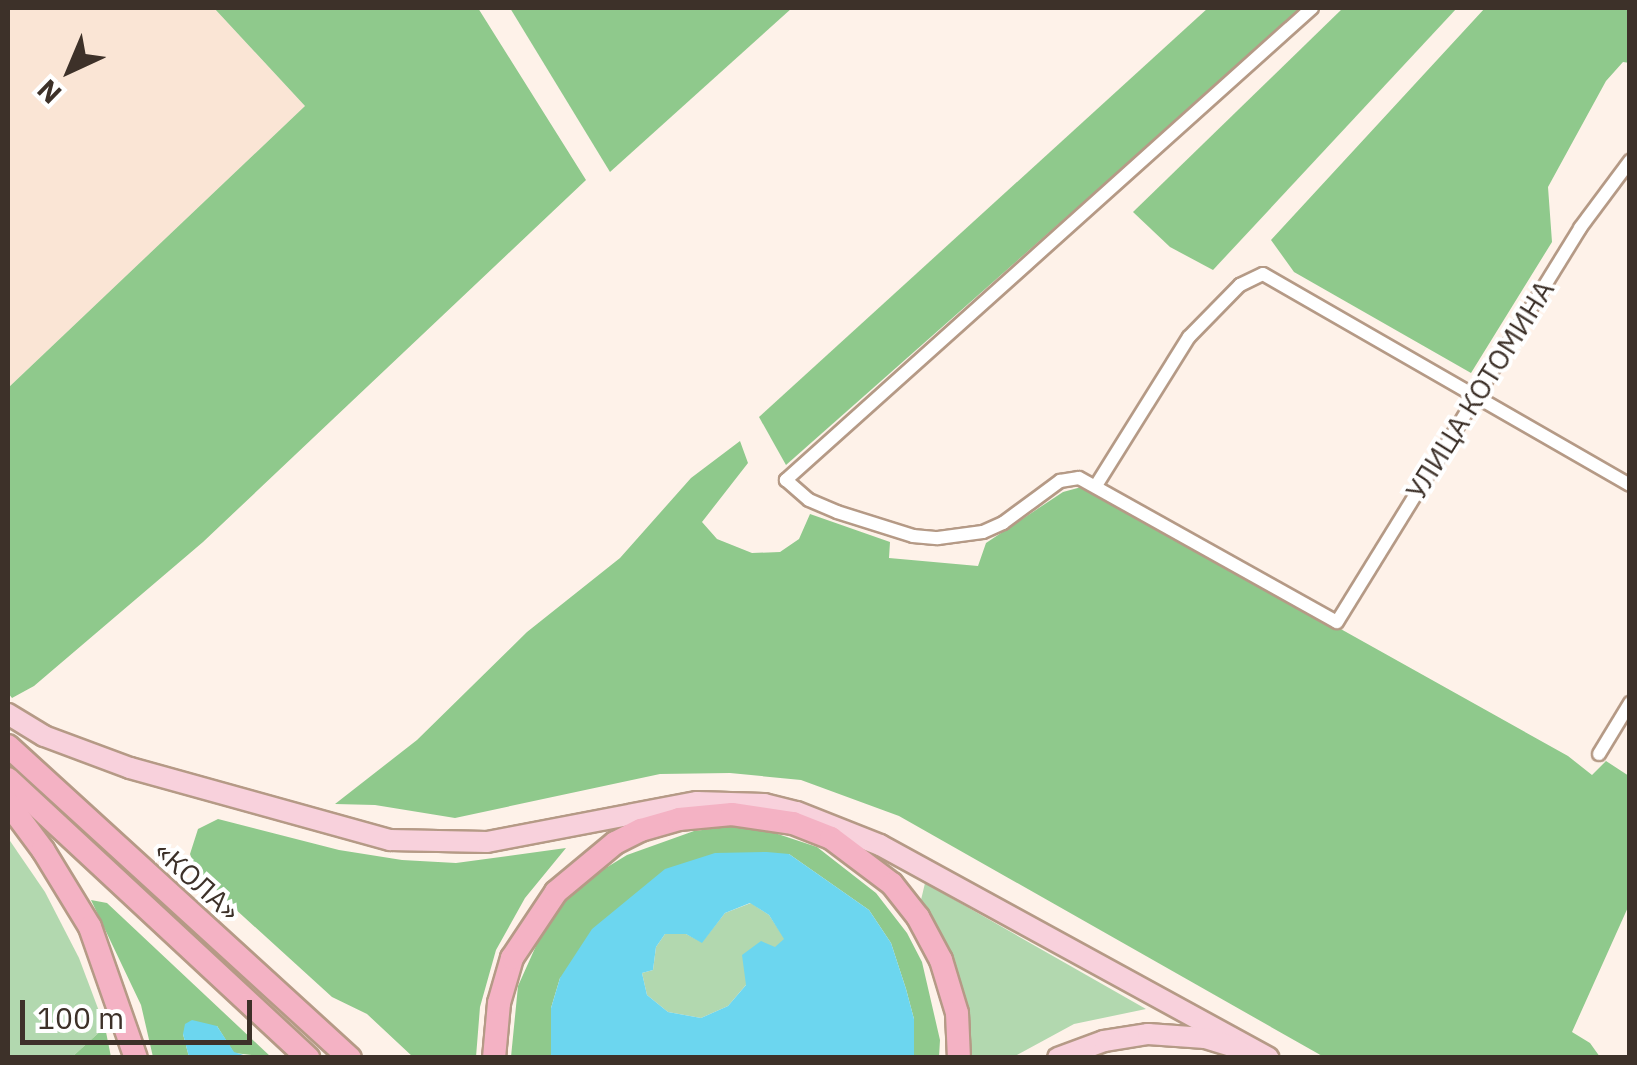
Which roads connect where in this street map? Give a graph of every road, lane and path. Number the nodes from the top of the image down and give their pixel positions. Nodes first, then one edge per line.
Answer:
1 (1312, 8) edge
2 (1630, 161) edge
3 (1475, 397) junction
4 (1097, 484) junction
5 (1630, 485) edge
6 (1630, 702) edge
7 (8, 714) edge
8 (8, 746) edge
9 (1599, 754) dead end
10 (8, 779) edge
11 (8, 802) edge
12 (136, 1058) edge
13 (308, 1058) edge
14 (350, 1058) edge
15 (494, 1058) edge
16 (960, 1058) edge
17 (1058, 1058) edge
18 (1266, 1058) edge

1 - 4 street
2 - 3 street, УЛИЦА КОТОМИНА
3 - 4 street
3 - 4 street, УЛИЦА КОТОМИНА
3 - 5 street
6 - 9 street
7 - 18 main road
8 - 14 highway, «КОЛА»
10 - 13 highway, «КОЛА»
11 - 12 highway
15 - 16 highway
17 - 18 main road

